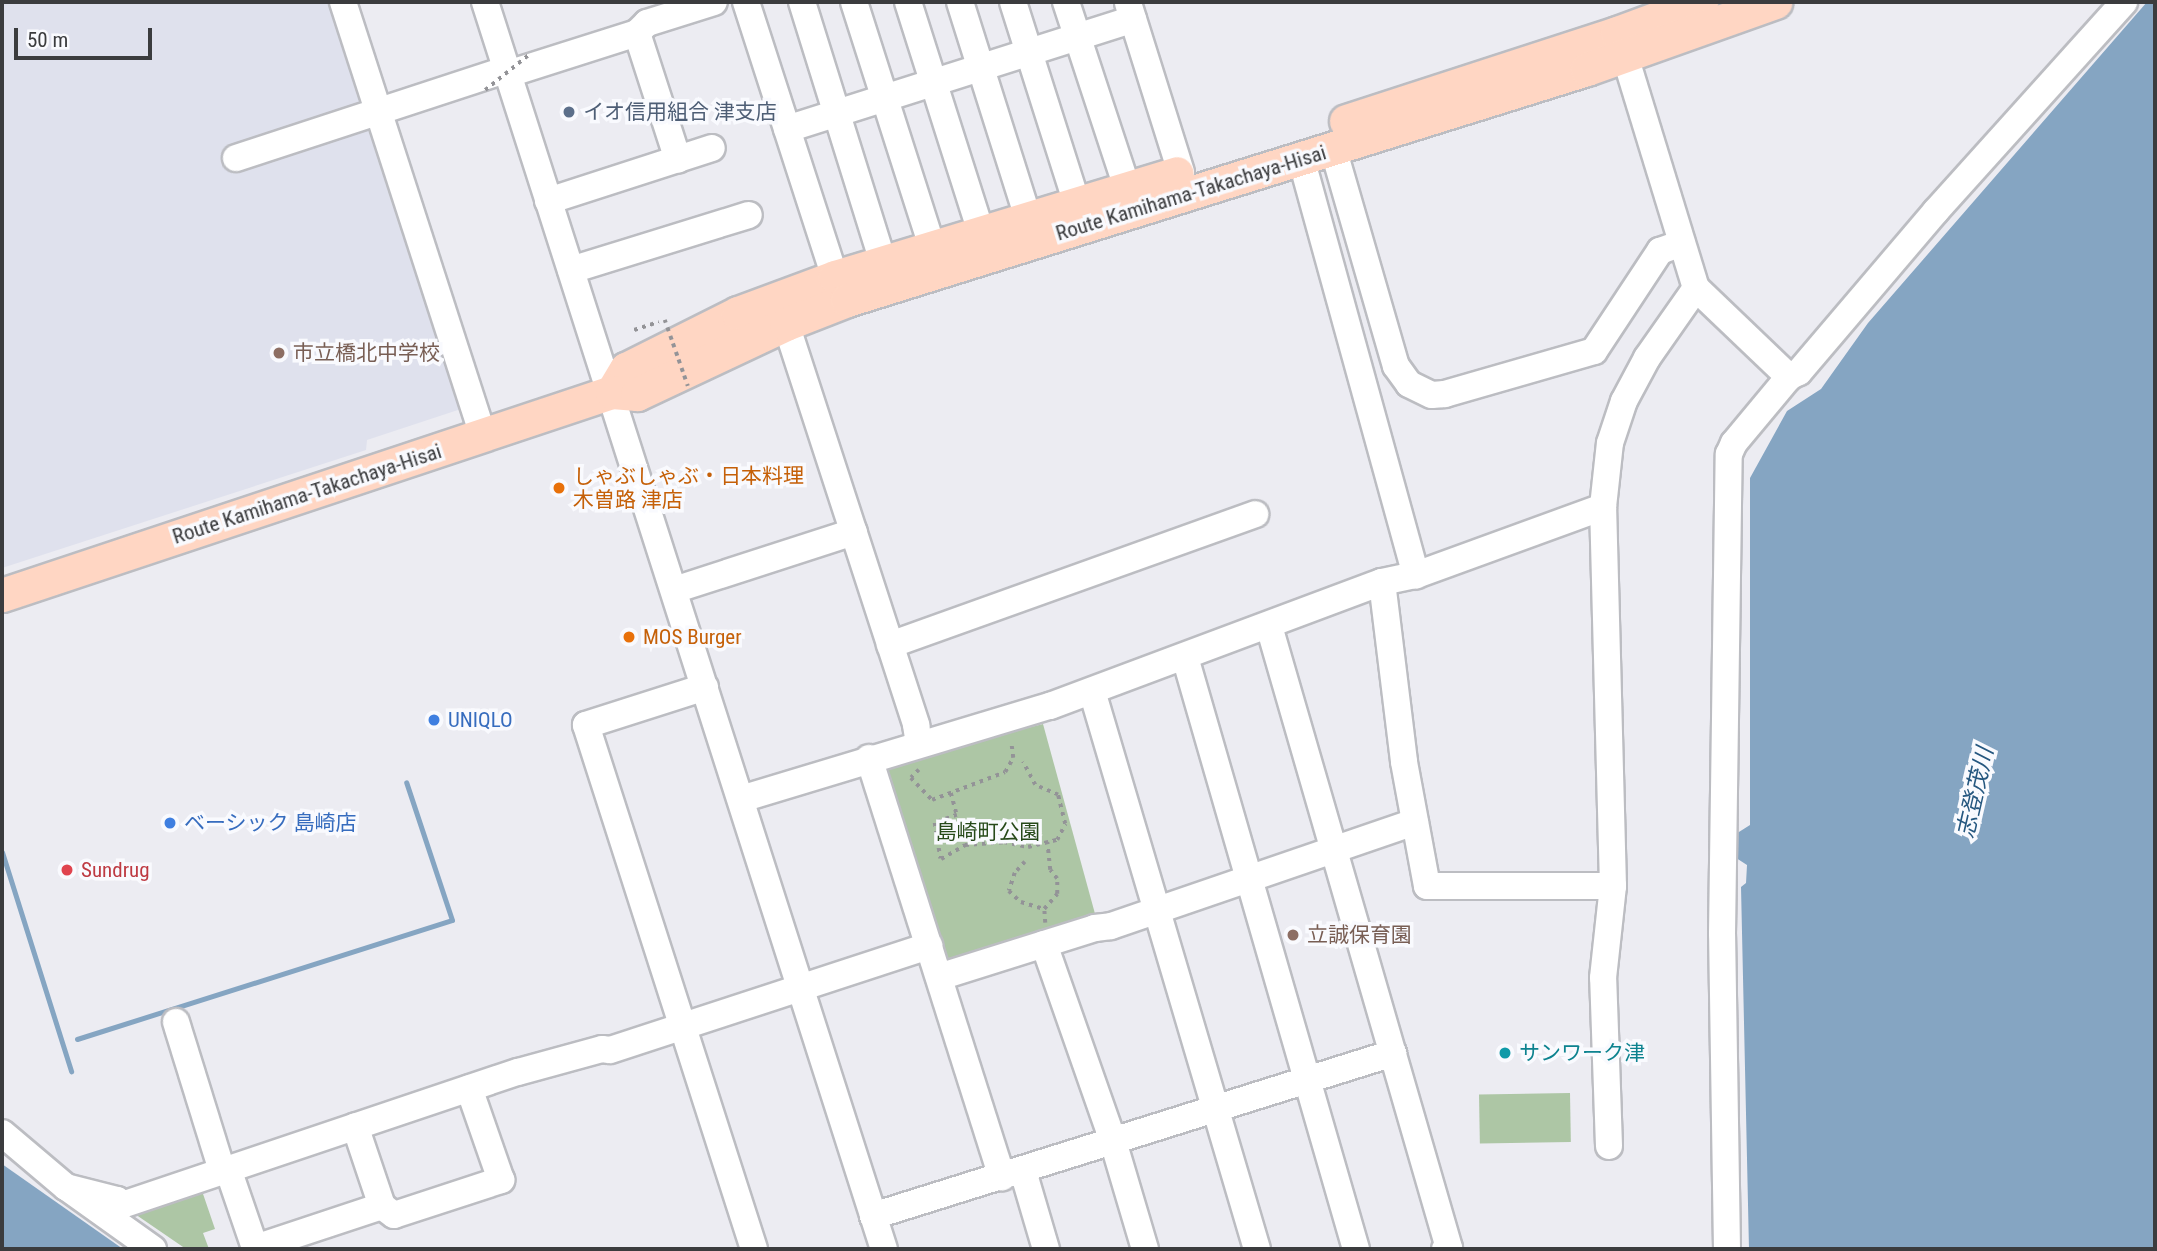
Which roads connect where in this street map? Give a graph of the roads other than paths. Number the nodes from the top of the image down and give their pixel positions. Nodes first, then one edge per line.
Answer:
1 (344, 2) edge
2 (485, 2) edge
3 (714, 2) edge
4 (746, 2) edge
5 (802, 2) edge
6 (854, 2) edge
7 (908, 2) edge
8 (960, 2) edge
9 (1013, 2) edge
10 (1066, 2) edge
11 (1701, 2) edge
12 (1776, 2) edge
13 (2124, 2) edge
14 (1130, 10) edge
15 (637, 33) junction
16 (1078, 37) junction
17 (1621, 45) junction
18 (1029, 52) junction
19 (981, 68) junction
20 (507, 72) junction
21 (934, 82) junction
22 (884, 99) junction
23 (378, 111) junction
24 (837, 113) junction
25 (787, 129) junction
26 (712, 148) dead end
27 (1333, 148) junction
28 (236, 158) dead end
29 (1301, 158) junction
30 (678, 159) junction
31 (1181, 172) junction
32 (1127, 187) junction
33 (1073, 191) dead end
34 (548, 201) junction
35 (749, 215) dead end
36 (1028, 218) junction
37 (977, 220) dead end
38 (1682, 243) junction
39 (932, 247) junction
40 (880, 252) dead end
41 (571, 270) junction
42 (835, 277) junction
43 (1696, 288) junction
44 (786, 324) junction
45 (1789, 377) junction
46 (612, 392) junction
47 (483, 435) junction
48 (1603, 507) junction
49 (1255, 514) dead end
50 (854, 532) junction
51 (1416, 575) junction
52 (1382, 582) junction
53 (674, 590) junction
54 (2, 595) edge
55 (1269, 626) junction
56 (890, 645) junction
57 (1185, 657) junction
58 (705, 687) junction
59 (1092, 691) junction
60 (919, 744) junction
61 (869, 758) junction
62 (741, 799) junction
63 (1415, 822) junction
64 (1334, 850) junction
65 (1248, 879) junction
66 (1613, 886) junction
67 (1158, 910) junction
68 (1044, 934) junction
69 (929, 946) junction
70 (939, 977) junction
71 (800, 987) junction
72 (176, 1022) dead end
73 (683, 1026) junction
74 (1392, 1053) junction
75 (1307, 1080) junction
76 (469, 1088) junction
77 (1216, 1109) junction
78 (355, 1126) junction
79 (2, 1133) edge
80 (1112, 1141) junction
81 (1609, 1146) dead end
82 (225, 1170) junction
83 (1012, 1174) junction
84 (66, 1186) junction
85 (382, 1206) junction
86 (873, 1216) junction
87 (153, 1249) edge
88 (754, 1249) edge
89 (884, 1249) edge
90 (1046, 1249) edge
91 (1145, 1249) edge
92 (1257, 1249) edge
93 (1356, 1249) edge
94 (1445, 1249) edge
95 (1727, 1249) edge

1 - 23 street
2 - 20 street
3 - 15 street
4 - 25 street
5 - 24 street
6 - 22 street
7 - 21 street
8 - 19 street
9 - 18 street
10 - 16 street
11 - 17 main road, Route Kamihama-Takachaya-Hisai
12 - 17 main road, Route Kamihama-Takachaya-Hisai
13 - 45 street
14 - 16 street
14 - 31 street
15 - 20 street
15 - 30 street
16 - 18 street
16 - 32 street
17 - 27 main road, Route Kamihama-Takachaya-Hisai
17 - 31 main road, Route Kamihama-Takachaya-Hisai
17 - 38 street
18 - 19 street
18 - 33 street
19 - 21 street
19 - 36 street
20 - 23 street
20 - 34 street
21 - 22 street
21 - 37 street
22 - 24 street
22 - 39 street
23 - 28 street
23 - 47 street
24 - 25 street
24 - 40 street
25 - 42 street
26 - 30 street
27 - 29 main road, Route Kamihama-Takachaya-Hisai
27 - 38 street
29 - 44 main road, Route Kamihama-Takachaya-Hisai
29 - 51 street
30 - 34 street
31 - 32 main road, Route Kamihama-Takachaya-Hisai
32 - 36 main road, Route Kamihama-Takachaya-Hisai
34 - 41 street
35 - 41 street
36 - 39 main road, Route Kamihama-Takachaya-Hisai
38 - 43 street
39 - 42 main road, Route Kamihama-Takachaya-Hisai
41 - 46 street
42 - 46 main road, Route Kamihama-Takachaya-Hisai
43 - 45 street
43 - 48 street
44 - 46 main road, Route Kamihama-Takachaya-Hisai
44 - 50 street
45 - 95 street
46 - 47 main road, Route Kamihama-Takachaya-Hisai
46 - 53 street
47 - 54 main road, Route Kamihama-Takachaya-Hisai
48 - 51 street
48 - 66 street
49 - 56 street
50 - 53 street
50 - 56 street
51 - 52 street
52 - 55 street
52 - 63 street
53 - 58 street
55 - 57 street
55 - 64 street
56 - 60 street
57 - 59 street
57 - 65 street
58 - 62 street
58 - 73 street
59 - 60 street
59 - 67 street
60 - 61 street
61 - 62 street
61 - 69 street
62 - 71 street
63 - 64 street
63 - 66 street
64 - 65 street
64 - 74 street
65 - 67 street
65 - 75 street
66 - 81 street
67 - 68 street
67 - 77 street
68 - 70 street
68 - 80 street
69 - 70 street
69 - 71 street
70 - 83 street
71 - 73 street
71 - 86 street
72 - 82 street
73 - 76 street
73 - 88 street
74 - 75 street
74 - 94 street
75 - 77 street
75 - 93 street
76 - 78 street
76 - 85 street
77 - 80 street
77 - 92 street
78 - 82 street
78 - 85 street
79 - 84 street
80 - 83 street
80 - 91 street
82 - 84 street
82 - 85 street
83 - 86 street
83 - 90 street
84 - 87 street
86 - 89 street

